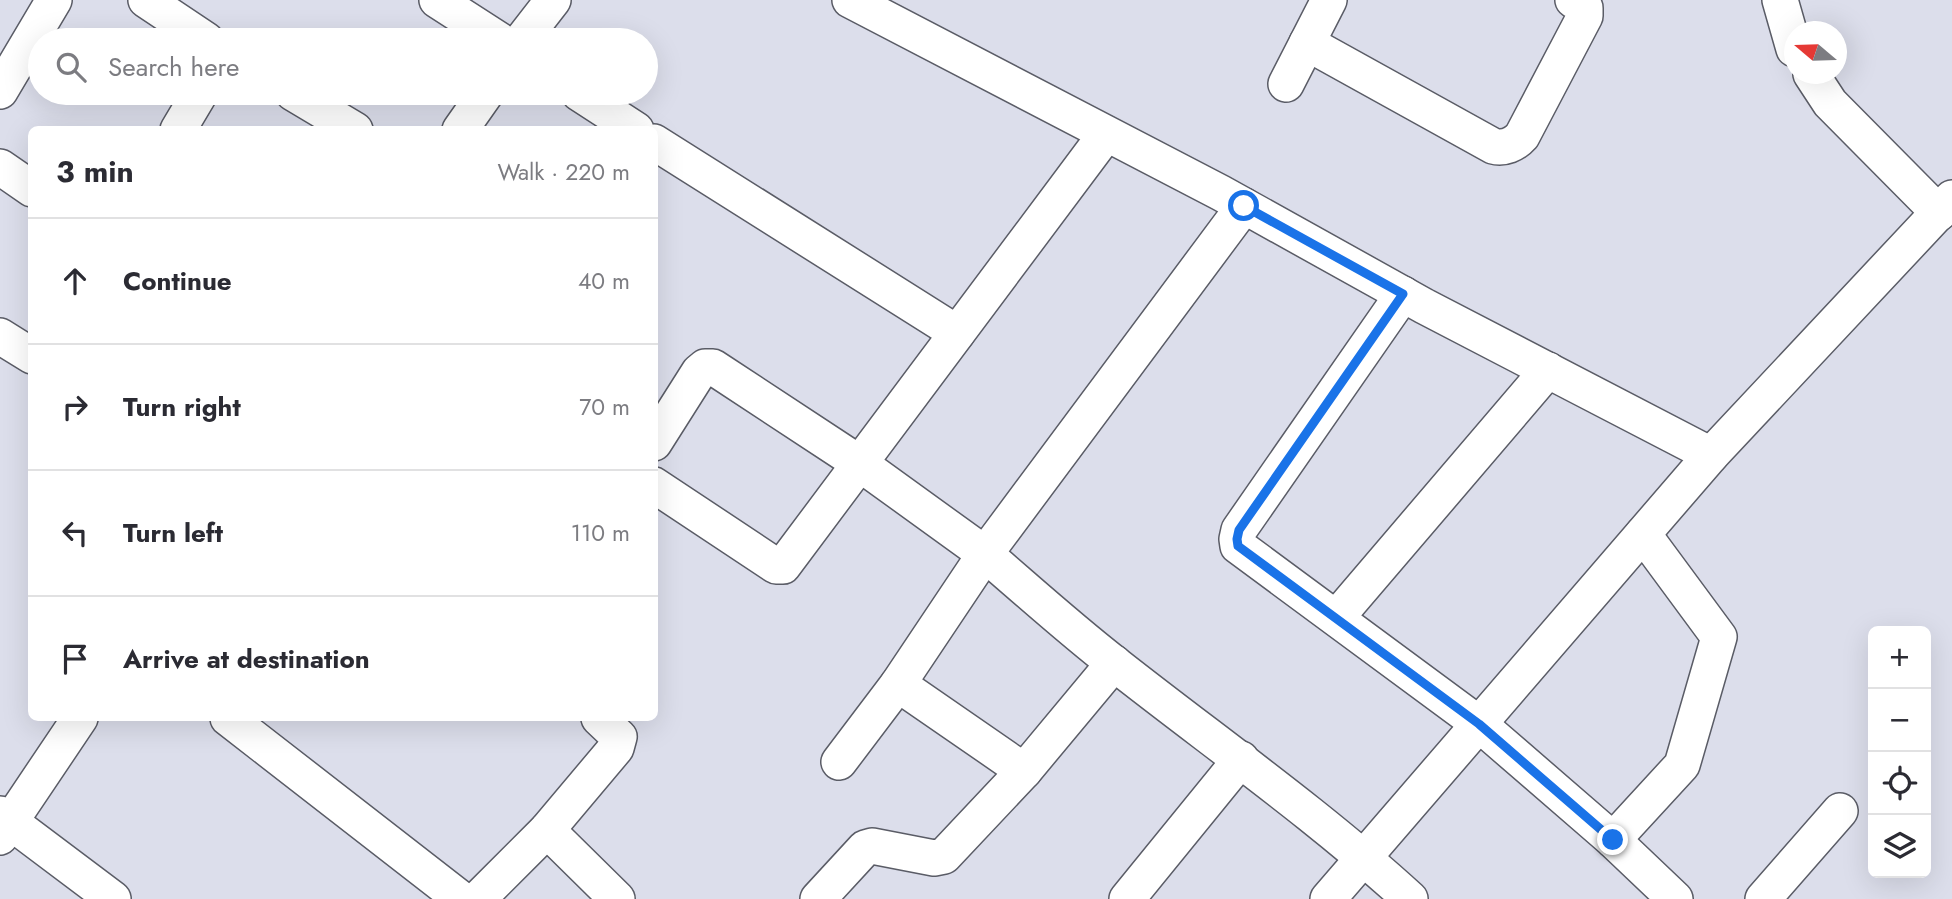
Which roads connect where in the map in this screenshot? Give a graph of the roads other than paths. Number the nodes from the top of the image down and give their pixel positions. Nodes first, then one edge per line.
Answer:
1 (54, 0) edge
2 (146, 0) edge
3 (437, 0) edge
4 (553, 0) edge
5 (850, 0) edge
6 (1329, 0) edge
7 (1573, 0) edge
8 (1780, 0) edge
9 (1786, 21) edge
10 (37, 28) edge
11 (188, 28) edge
12 (480, 28) edge
13 (531, 28) edge
14 (1307, 43) junction
15 (28, 44) edge
16 (1286, 84) dead end
17 (1818, 84) edge
18 (0, 91) edge
19 (193, 105) edge
20 (313, 105) edge
21 (478, 105) edge
22 (597, 105) edge
23 (180, 126) edge
24 (348, 126) edge
25 (463, 126) edge
26 (627, 126) edge
27 (1107, 134) junction
28 (658, 146) edge
29 (0, 167) edge
30 (28, 185) edge
31 (1244, 206) junction
32 (1945, 206) edge
33 (1403, 294) junction
34 (957, 333) junction
35 (0, 336) edge
36 (28, 354) edge
37 (1548, 370) junction
38 (658, 437) edge
39 (1711, 455) junction
40 (859, 463) junction
41 (658, 488) edge
42 (1643, 534) junction
43 (985, 554) junction
44 (1336, 617) junction
45 (1114, 663) junction
46 (898, 684) junction
47 (78, 721) edge
48 (232, 721) edge
49 (602, 721) edge
50 (1479, 724) junction
51 (1241, 759) junction
52 (839, 762) dead end
53 (1024, 771) junction
54 (1840, 811) dead end
55 (4, 824) edge
56 (547, 830) junction
57 (1613, 840) junction
58 (1364, 857) junction
59 (113, 899) edge
60 (461, 899) edge
61 (478, 899) edge
62 (617, 899) edge
63 (818, 899) edge
64 (1127, 899) edge
65 (1328, 899) edge
66 (1410, 899) edge
67 (1675, 899) edge
68 (1763, 899) edge

1 - 10 street
2 - 11 street
3 - 12 street
4 - 13 street
5 - 27 street
6 - 14 street
7 - 14 street
8 - 9 street
14 - 16 street
15 - 18 street
17 - 32 street
19 - 23 street
20 - 24 street
21 - 25 street
22 - 26 street
27 - 31 street
27 - 34 street
28 - 34 street
29 - 30 street
31 - 33 street
31 - 43 street
32 - 39 street
33 - 37 street
33 - 44 street
34 - 40 street
35 - 36 street
37 - 39 street
37 - 44 street
38 - 40 street
39 - 42 street
40 - 41 street
40 - 43 street
42 - 50 street
42 - 57 street
43 - 45 street
43 - 46 street
44 - 50 street
45 - 51 street
45 - 53 street
46 - 52 street
46 - 53 street
47 - 55 street
48 - 60 street
49 - 56 street
50 - 57 street
50 - 58 street
51 - 58 street
51 - 64 street
53 - 63 street
54 - 68 street
55 - 59 street
56 - 61 street
56 - 62 street
57 - 67 street
58 - 65 street
58 - 66 street

